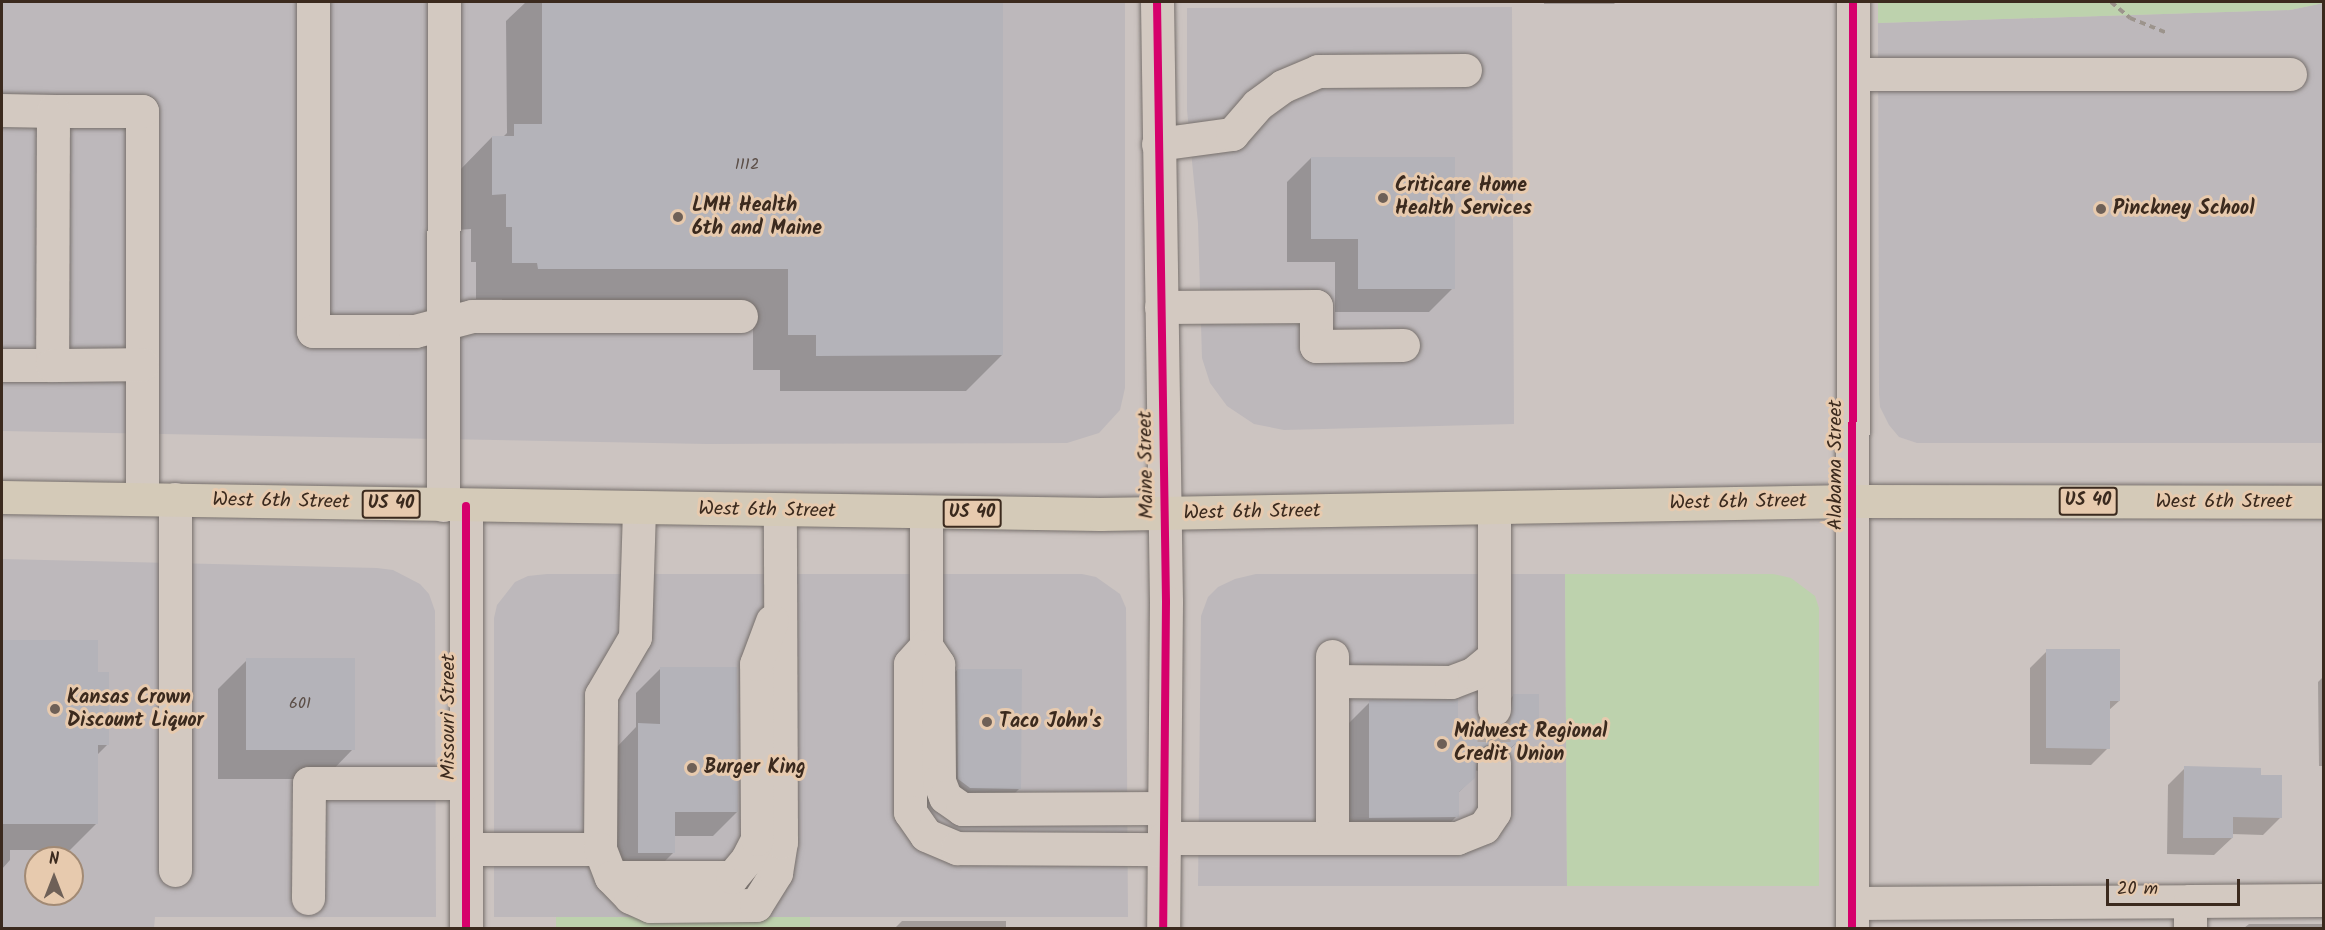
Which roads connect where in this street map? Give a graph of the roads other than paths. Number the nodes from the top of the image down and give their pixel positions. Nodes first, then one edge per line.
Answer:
1 (313, 2) edge
2 (444, 2) edge
3 (1157, 2) edge
4 (1853, 2) edge
5 (1465, 70) dead end
6 (1853, 74) junction
7 (2290, 74) dead end
8 (2, 110) edge
9 (53, 111) junction
10 (1158, 144) junction
11 (1161, 307) junction
12 (741, 316) dead end
13 (443, 324) junction
14 (1403, 345) dead end
15 (142, 364) junction
16 (2, 365) edge
17 (52, 365) junction
18 (2, 497) edge
19 (141, 499) junction
20 (175, 499) junction
21 (1853, 501) junction
22 (2324, 502) edge
23 (454, 506) junction
24 (1494, 508) junction
25 (639, 509) junction
26 (780, 511) junction
27 (926, 513) junction
28 (1164, 514) junction
29 (1494, 656) junction
30 (1494, 709) tunnel mouth
31 (1494, 762) tunnel mouth
32 (466, 783) junction
33 (1164, 832) junction
34 (1332, 838) junction
35 (466, 849) junction
36 (605, 863) junction
37 (175, 870) dead end
38 (308, 898) dead end
39 (2324, 900) edge
40 (2190, 915) edge
41 (1852, 916) edge
42 (466, 928) edge
43 (1163, 928) edge

1 - 13 street
2 - 13 street, Missouri Street
3 - 10 street, Maine Street
4 - 6 street, Alabama Street
5 - 10 street
6 - 7 street
6 - 21 street, Alabama Street
8 - 9 street
9 - 15 street
9 - 17 street
10 - 11 street, Maine Street
11 - 14 street
11 - 28 street, Maine Street
12 - 13 street
13 - 23 street, Missouri Street
15 - 17 street
15 - 19 street
16 - 17 street
18 - 19 highway, West 6th Street / US 40
19 - 20 highway, West 6th Street / US 40
20 - 23 highway, West 6th Street / US 40
20 - 37 street
21 - 22 highway, West 6th Street / US 40
21 - 24 highway, West 6th Street / US 40
21 - 41 street, Alabama Street
23 - 25 highway, West 6th Street / US 40
23 - 32 street, Missouri Street
24 - 28 highway, West 6th Street / US 40
24 - 29 street
25 - 26 highway, West 6th Street / US 40
25 - 36 street
26 - 27 highway, West 6th Street / US 40
26 - 36 street
27 - 28 highway, West 6th Street / US 40
27 - 33 street
28 - 33 street, Maine Street
29 - 30 street
29 - 34 street
31 - 34 street
32 - 35 street, Missouri Street
32 - 38 street
33 - 34 street
33 - 43 street, Maine Street
35 - 36 street
35 - 42 street, Missouri Street
39 - 40 street
40 - 41 street

